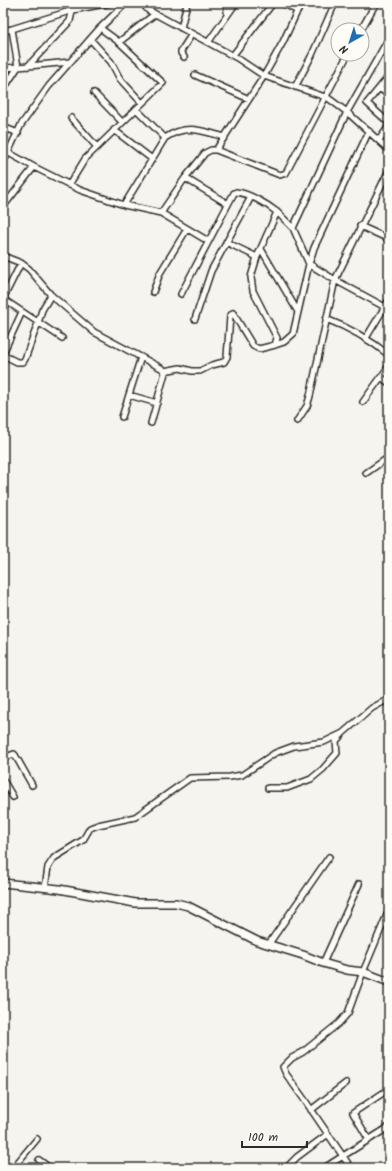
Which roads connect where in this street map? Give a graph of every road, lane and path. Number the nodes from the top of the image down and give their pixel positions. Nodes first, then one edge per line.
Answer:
1 (74, 3) edge
2 (110, 3) edge
3 (126, 3) edge
4 (142, 3) edge
5 (187, 3) edge
6 (227, 3) edge
7 (236, 3) edge
8 (273, 3) edge
9 (282, 3) edge
10 (301, 3) edge
11 (335, 3) edge
12 (376, 3) edge
13 (73, 10) junction
14 (298, 11) junction
15 (155, 14) junction
16 (227, 14) junction
17 (365, 22) edge
18 (100, 28) junction
19 (181, 28) junction
20 (12, 29) junction
21 (3, 31) edge
22 (192, 34) junction
23 (90, 39) junction
24 (119, 42) junction
25 (209, 42) junction
26 (388, 42) edge
27 (233, 55) junction
28 (184, 57) dead end
29 (70, 62) junction
30 (344, 62) edge
31 (28, 66) junction
32 (3, 68) edge
33 (18, 68) junction
34 (195, 75) dead end
35 (264, 76) junction
36 (389, 76) edge
37 (295, 86) junction
38 (380, 88) junction
39 (3, 90) edge
40 (94, 94) dead end
41 (389, 96) edge
42 (325, 97) junction
43 (249, 99) junction
44 (142, 103) junction
45 (136, 109) junction
46 (348, 112) junction
47 (71, 118) dead end
48 (122, 122) junction
49 (389, 124) edge
50 (114, 130) junction
51 (370, 132) junction
52 (18, 133) junction
53 (3, 135) edge
54 (225, 137) junction
55 (165, 138) junction
56 (379, 140) junction
57 (97, 147) junction
58 (216, 150) junction
59 (389, 150) edge
60 (9, 153) junction
61 (152, 159) junction
62 (3, 163) edge
63 (34, 167) junction
64 (389, 170) edge
65 (185, 178) junction
66 (69, 185) junction
67 (251, 197) junction
68 (228, 204) junction
69 (124, 205) junction
70 (3, 207) edge
71 (277, 212) junction
72 (161, 213) junction
73 (360, 226) junction
74 (187, 228) junction
75 (293, 228) junction
76 (389, 239) edge
77 (208, 241) junction
78 (226, 242) junction
79 (261, 249) junction
80 (3, 256) edge
81 (257, 258) junction
82 (20, 263) junction
83 (309, 264) junction
84 (334, 280) junction
85 (153, 292) dead end
86 (181, 294) dead end
87 (51, 296) junction
88 (3, 299) edge
89 (389, 300) edge
90 (385, 307) junction
91 (22, 312) junction
92 (298, 312) junction
93 (195, 319) dead end
94 (326, 319) junction
95 (38, 323) junction
96 (62, 338) dead end
97 (366, 338) junction
98 (275, 345) junction
99 (3, 354) edge
100 (389, 355) edge
101 (141, 357) junction
102 (389, 366) edge
103 (164, 371) junction
104 (381, 377) junction
105 (389, 383) edge
106 (129, 395) junction
107 (363, 402) dead end
108 (157, 403) junction
109 (122, 417) dead end
110 (298, 421) dead end
111 (151, 423) dead end
112 (389, 457) edge
113 (366, 473) dead end
114 (389, 703) edge
115 (343, 732) junction
116 (3, 758) edge
117 (3, 780) edge
118 (32, 785) dead end
119 (268, 788) dead end
120 (13, 797) dead end
121 (329, 857) dead end
122 (3, 884) edge
123 (359, 884) dead end
124 (45, 888) junction
125 (389, 910) edge
126 (268, 945) junction
127 (323, 964) junction
128 (363, 972) junction
129 (389, 982) edge
130 (346, 1083) dead end
131 (389, 1089) edge
132 (311, 1110) junction
133 (389, 1127) edge
134 (328, 1134) junction
135 (37, 1139) dead end
136 (369, 1140) junction
137 (343, 1156) junction
138 (39, 1160) dead end
139 (13, 1168) edge
140 (50, 1168) edge
141 (286, 1168) edge
142 (324, 1168) edge
143 (351, 1168) edge

1 - 13 street
2 - 13 street
3 - 18 street
4 - 15 street
5 - 19 street
6 - 16 street
7 - 16 street
8 - 27 street
9 - 14 street
10 - 14 street
11 - 37 street
12 - 17 street
13 - 20 street
13 - 31 street
14 - 35 street
15 - 19 street
15 - 24 street
16 - 25 street
18 - 23 street
18 - 24 street
19 - 22 street
20 - 21 street
20 - 33 street
22 - 25 street
22 - 28 street
23 - 29 street
23 - 44 street
24 - 44 street
25 - 27 street
26 - 46 street
27 - 35 street
29 - 31 street
29 - 52 street
30 - 42 street
31 - 33 street
32 - 33 street
33 - 39 street
34 - 43 street
35 - 37 street
35 - 43 street
36 - 38 street
37 - 42 street
38 - 41 street
38 - 49 street
40 - 48 street
42 - 46 street
42 - 58 street
43 - 54 street
44 - 45 street
45 - 48 street
45 - 55 street
46 - 51 street
46 - 75 street
47 - 57 street
48 - 50 street
49 - 56 street
50 - 57 street
50 - 61 street
51 - 56 street
51 - 83 street
52 - 53 street
52 - 60 street
54 - 55 street
54 - 58 street
55 - 61 street
56 - 59 street
57 - 66 street
58 - 65 street
60 - 62 street
60 - 63 street
61 - 69 street
63 - 66 street
63 - 70 street
64 - 73 street
65 - 68 street
65 - 72 street
66 - 69 street
67 - 68 street
67 - 71 street
67 - 78 street
68 - 77 street
69 - 72 street
71 - 75 street
71 - 79 street
72 - 74 street
73 - 76 street
73 - 84 street
74 - 77 street
74 - 85 street
75 - 83 street
77 - 86 street
78 - 81 street
78 - 93 street
79 - 81 street
79 - 92 street
80 - 82 street
81 - 98 street
82 - 87 street
82 - 88 street
83 - 84 street
83 - 92 street
84 - 90 street
84 - 94 street
87 - 95 street
87 - 101 street
88 - 91 street
89 - 90 street
90 - 97 street
91 - 95 street
91 - 99 street
92 - 98 street
94 - 97 street
94 - 110 street
95 - 96 street
95 - 99 street
97 - 100 street
98 - 103 street
101 - 103 street
101 - 106 street
102 - 104 street
103 - 108 street
104 - 105 street
104 - 107 street
106 - 108 street
106 - 109 street
108 - 111 street
112 - 113 street
114 - 115 street
115 - 119 street
115 - 124 street
116 - 118 street
117 - 120 street
121 - 126 street
122 - 124 street
123 - 127 street
124 - 126 street
125 - 128 street
126 - 127 street
127 - 128 street
128 - 129 street
128 - 132 street
130 - 132 street
131 - 136 street
132 - 134 street
133 - 136 street
134 - 137 street
134 - 141 street
135 - 139 street
136 - 137 street
137 - 142 street
137 - 143 street
138 - 140 street

